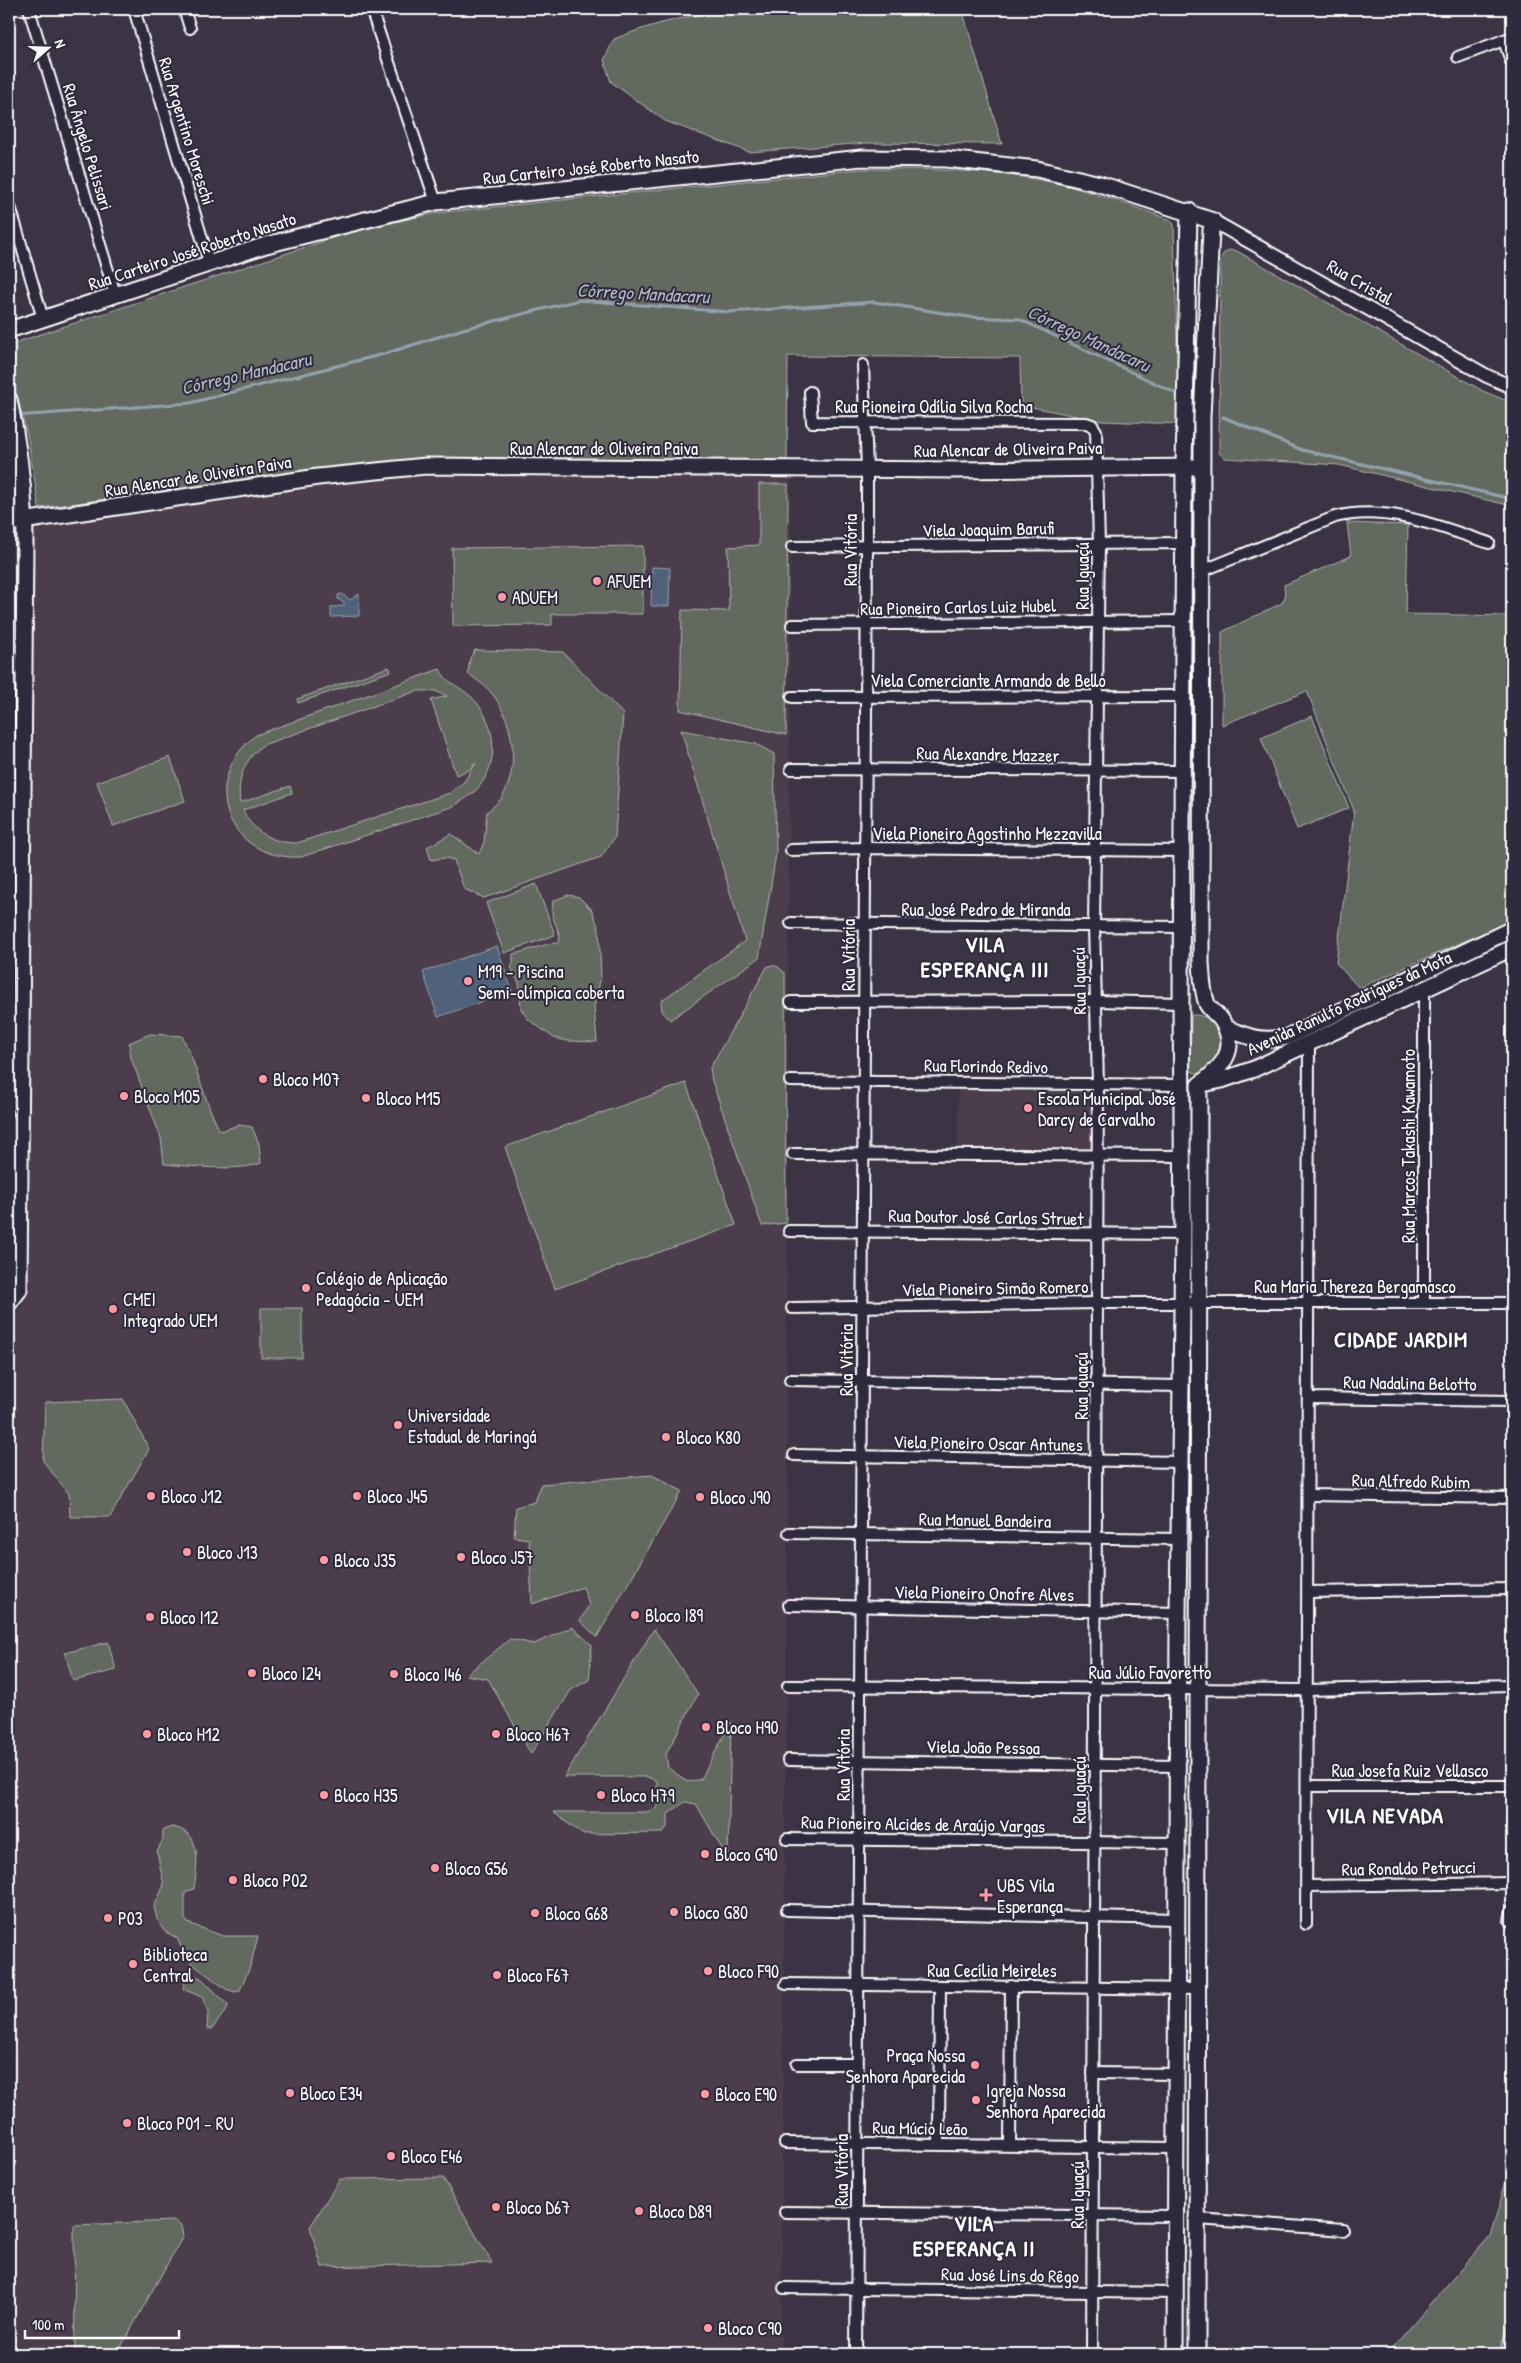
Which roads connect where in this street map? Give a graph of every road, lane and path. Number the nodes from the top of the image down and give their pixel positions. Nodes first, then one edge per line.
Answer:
1 (30, 9) edge
2 (134, 9) edge
3 (184, 9) edge
4 (371, 9) edge
5 (190, 28) dead end
6 (1508, 39) edge
7 (1458, 57) dead end
8 (1512, 64) edge
9 (436, 202) junction
10 (9, 204) edge
11 (1189, 211) junction
12 (1213, 221) junction
13 (209, 262) junction
14 (115, 294) junction
15 (43, 319) junction
16 (9, 330) edge
17 (863, 365) dead end
18 (1512, 386) edge
19 (810, 392) dead end
20 (9, 400) edge
21 (866, 422) junction
22 (1086, 423) joint
23 (1098, 467) junction
24 (1184, 467) junction
25 (1202, 467) junction
26 (867, 469) junction
27 (25, 522) junction
28 (9, 523) edge
29 (1184, 543) junction
30 (1489, 543) dead end
31 (1098, 544) junction
32 (792, 547) dead end
33 (867, 547) junction
34 (1202, 571) junction
35 (1098, 620) junction
36 (1184, 621) junction
37 (792, 625) dead end
38 (866, 625) junction
39 (866, 696) junction
40 (1097, 696) junction
41 (1184, 696) junction
42 (792, 697) dead end
43 (791, 769) dead end
44 (866, 769) junction
45 (1184, 771) junction
46 (1095, 772) junction
47 (865, 848) junction
48 (1096, 849) junction
49 (791, 850) dead end
50 (1182, 851) junction
51 (791, 923) dead end
52 (864, 924) junction
53 (1094, 926) junction
54 (1181, 927) junction
55 (1512, 929) edge
56 (1509, 952) edge
57 (1424, 990) junction
58 (1094, 1001) junction
59 (791, 1002) dead end
60 (864, 1003) junction
61 (1181, 1003) junction
62 (1207, 1005) junction
63 (1226, 1028) junction
64 (1309, 1043) junction
65 (790, 1080) dead end
66 (864, 1081) junction
67 (1098, 1084) junction
68 (1182, 1085) junction
69 (1199, 1085) junction
70 (863, 1153) junction
71 (793, 1154) dead end
72 (1098, 1155) junction
73 (1183, 1156) junction
74 (789, 1231) dead end
75 (862, 1231) junction
76 (1098, 1234) junction
77 (1182, 1234) junction
78 (15, 1236) edge
79 (1307, 1302) junction
80 (1424, 1302) junction
81 (9, 1303) edge
82 (1097, 1303) junction
83 (1512, 1303) edge
84 (1182, 1304) junction
85 (1198, 1304) junction
86 (862, 1307) junction
87 (792, 1308) dead end
88 (790, 1380) dead end
89 (862, 1383) junction
90 (1097, 1386) junction
91 (1182, 1386) junction
92 (1308, 1398) junction
93 (1512, 1400) edge
94 (794, 1455) dead end
95 (861, 1457) junction
96 (1096, 1461) junction
97 (1182, 1462) junction
98 (1309, 1495) junction
99 (1512, 1498) edge
100 (789, 1533) dead end
101 (861, 1534) junction
102 (1096, 1538) junction
103 (1180, 1539) junction
104 (1512, 1589) edge
105 (1308, 1592) junction
106 (789, 1605) dead end
107 (860, 1607) junction
108 (1096, 1611) junction
109 (1178, 1613) junction
110 (1512, 1685) edge
111 (788, 1686) dead end
112 (860, 1686) junction
113 (1095, 1688) junction
114 (1178, 1688) junction
115 (1199, 1689) junction
116 (1308, 1690) junction
117 (788, 1760) dead end
118 (859, 1761) junction
119 (1095, 1764) junction
120 (1177, 1766) junction
121 (1307, 1786) junction
122 (1512, 1786) edge
123 (787, 1839) dead end
124 (859, 1840) junction
125 (1094, 1842) junction
126 (1178, 1843) junction
127 (1512, 1883) edge
128 (1307, 1886) junction
129 (787, 1910) dead end
130 (1512, 1910) edge
131 (858, 1911) junction
132 (1094, 1917) junction
133 (1177, 1919) junction
134 (1510, 1921) dead end
135 (1306, 1924) dead end
136 (786, 1984) dead end
137 (858, 1985) junction
138 (940, 1986) junction
139 (1011, 1986) junction
140 (1094, 1987) junction
141 (1198, 1988) junction
142 (1177, 1989) junction
143 (797, 2064) dead end
144 (858, 2064) junction
145 (1093, 2073) junction
146 (1177, 2074) junction
147 (785, 2143) dead end
148 (857, 2143) junction
149 (939, 2144) junction
150 (1010, 2145) junction
151 (1093, 2146) junction
152 (1175, 2148) junction
153 (785, 2212) dead end
154 (857, 2212) junction
155 (1093, 2214) junction
156 (1175, 2216) junction
157 (1198, 2219) junction
158 (1343, 2230) dead end
159 (784, 2288) dead end
160 (856, 2289) junction
161 (1092, 2292) junction
162 (1175, 2293) junction
163 (856, 2354) edge
164 (1092, 2354) edge
165 (1175, 2354) edge
166 (1197, 2354) edge

1 - 14 street, Rua Ângelo Pelissari
2 - 13 street, Rua Argentino Moreschi
3 - 5 street
4 - 9 street
6 - 7 street
6 - 8 street
9 - 11 main road, Rua Carteiro José Roberto Nasato
9 - 13 main road, Rua Carteiro José Roberto Nasato
10 - 15 street
11 - 12 main road, Rua Cristal
11 - 24 main road
12 - 18 street, Rua Cristal
12 - 25 main road
13 - 14 main road, Rua Carteiro José Roberto Nasato
14 - 15 main road, Rua Carteiro José Roberto Nasato
15 - 16 main road, Rua Carteiro José Roberto Nasato
17 - 21 street, Rua Vitória
19 - 21 street, Rua Pioneira Odília Silva Rocha
20 - 27 main road
21 - 22 street, Rua Pioneira Odília Silva Rocha
21 - 26 street, Rua Vitória
22 - 23 street, Rua Iguaçú
23 - 24 main road, Rua Alencar de Oliveira Paiva
23 - 26 main road, Rua Alencar de Oliveira Paiva
23 - 31 street, Rua Iguaçú
24 - 25 main road, Rua Alencar de Oliveira Paiva
24 - 29 main road
25 - 34 main road
26 - 27 main road, Rua Alencar de Oliveira Paiva
26 - 33 street, Rua Vitória
27 - 28 main road, Rua Alencar de Oliveira Paiva
27 - 78 main road
29 - 31 street, Viela Joaquim Barufi
29 - 36 main road
30 - 34 street
31 - 33 street, Viela Joaquim Barufi
31 - 35 street, Rua Iguaçú
32 - 33 street, Viela Joaquim Barufi
33 - 38 street, Rua Vitória
34 - 62 main road
35 - 36 street, Rua Pioneiro Carlos Luiz Hubel
35 - 38 street, Rua Pioneiro Carlos Luiz Hubel
35 - 40 street, Rua Iguaçú
36 - 41 main road
37 - 38 street, Rua Pioneiro Carlos Luiz Hubel
38 - 39 street, Rua Vitória
39 - 40 street, Viela Comerciante Armando de Bello
39 - 42 street, Viela Comerciante Armando de Bello
39 - 44 street, Rua Vitória
40 - 41 street, Viela Comerciante Armando de Bello
40 - 46 street, Rua Iguaçú
41 - 45 main road
43 - 44 street, Rua Alexandre Mazzer
44 - 46 street, Rua Alexandre Mazzer
44 - 47 street, Rua Vitória
45 - 46 street, Rua Alexandre Mazzer
45 - 50 main road
46 - 48 street, Rua Iguaçú
47 - 48 street, Viela Pioneiro Agostinho Mezzavilla
47 - 49 street, Viela Pioneiro Agostinho Mezzavilla
47 - 52 street, Rua Vitória
48 - 50 street, Viela Pioneiro Agostinho Mezzavilla
48 - 53 street, Rua Iguaçú
50 - 54 main road
51 - 52 street, Rua José Pedro de Miranda
52 - 53 street, Rua José Pedro de Miranda
52 - 60 street, Rua Vitória
53 - 54 street, Rua José Pedro de Miranda
53 - 58 street, Rua Iguaçú
54 - 61 main road
55 - 63 main road, Avenida Ranulfo Rodrigues da Mota
56 - 57 main road, Avenida Ranulfo Rodrigues da Mota
57 - 64 main road, Avenida Ranulfo Rodrigues da Mota
57 - 80 street, Rua Marcos Takashi Kawamoto
58 - 60 street
58 - 61 street
58 - 67 street, Rua Iguaçú
59 - 60 street
60 - 66 street, Rua Vitória
61 - 62 main road
61 - 68 main road
62 - 63 main road
63 - 69 main road
64 - 69 main road, Avenida Ranulfo Rodrigues da Mota
64 - 79 street
65 - 66 street, Rua Florindo Redivo
66 - 67 street, Rua Florindo Redivo
66 - 70 street, Rua Vitória
67 - 68 street, Rua Florindo Redivo
67 - 72 street, Rua Iguaçú
68 - 69 main road, Avenida Ranulfo Rodrigues da Mota
68 - 73 main road
69 - 85 main road
70 - 71 street
70 - 72 street
70 - 75 street, Rua Vitória
72 - 73 street
72 - 76 street, Rua Iguaçú
73 - 77 main road
74 - 75 street, Rua Doutor José Carlos Struet
75 - 76 street, Rua Doutor José Carlos Struet
75 - 86 street, Rua Vitória
76 - 77 street, Rua Doutor José Carlos Struet
76 - 82 street, Rua Iguaçú
77 - 84 main road
78 - 81 main road
79 - 80 street, Rua Maria Thereza Bergamasco
79 - 85 street, Rua Maria Thereza Bergamasco
79 - 92 street
80 - 83 street, Rua Maria Thereza Bergamasco
82 - 84 street, Viela Pioneiro Simão Romero
82 - 86 street, Viela Pioneiro Simão Romero
82 - 90 street, Rua Iguaçú
84 - 85 street, Viela Pioneiro Simão Romero
84 - 91 main road
85 - 115 main road
86 - 87 street, Viela Pioneiro Simão Romero
86 - 89 street, Rua Vitória
88 - 89 street
89 - 90 street
89 - 95 street, Rua Vitória
90 - 91 street
90 - 96 street, Rua Iguaçú
91 - 97 main road
92 - 93 street, Rua Nadalina Belotto
92 - 98 street
94 - 95 street, Viela Pioneiro Oscar Antunes
95 - 96 street, Viela Pioneiro Oscar Antunes
95 - 101 street, Rua Vitória
96 - 97 street, Viela Pioneiro Oscar Antunes
96 - 102 street, Rua Iguaçú
97 - 103 main road
98 - 99 street, Rua Alfredo Rubim
98 - 105 street
100 - 101 street, Rua Manuel Bandeira
101 - 102 street, Rua Manuel Bandeira
101 - 107 street, Rua Vitória
102 - 103 street, Rua Manuel Bandeira
102 - 108 street, Rua Iguaçú
103 - 109 main road
104 - 105 street
105 - 116 street
106 - 107 street, Viela Pioneiro Onofre Alves
107 - 108 street, Viela Pioneiro Onofre Alves
107 - 112 street, Rua Vitória
108 - 109 street, Viela Pioneiro Onofre Alves
108 - 113 street, Rua Iguaçú
109 - 114 main road
110 - 116 street, Rua Júlio Favoretto
111 - 112 street, Rua Júlio Favoretto
112 - 113 street, Rua Júlio Favoretto
112 - 118 street, Rua Vitória
113 - 114 street, Rua Júlio Favoretto
113 - 119 street, Rua Iguaçú
114 - 115 street, Rua Júlio Favoretto
114 - 120 main road
115 - 116 street, Rua Júlio Favoretto
115 - 141 main road
116 - 121 street
117 - 118 street, Viela João Pessoa
118 - 119 street, Viela João Pessoa
118 - 124 street, Rua Vitória
119 - 120 street, Viela João Pessoa
119 - 125 street, Rua Iguaçú
120 - 126 main road
121 - 122 street, Rua Josefa Ruiz Vellasco
121 - 128 street
123 - 124 street, Rua Pioneiro Alcides de Araújo Vargas
124 - 125 street, Rua Pioneiro Alcides de Araújo Vargas
124 - 131 street, Rua Vitória
125 - 126 street, Rua Pioneiro Alcides de Araújo Vargas
125 - 132 street, Rua Iguaçú
126 - 133 main road
127 - 128 street, Rua Ronaldo Petrucci
128 - 135 street
129 - 131 street
130 - 134 street
131 - 132 street
131 - 137 street, Rua Vitória
132 - 133 street
132 - 140 street, Rua Iguaçú
133 - 142 main road
136 - 137 street, Rua Cecília Meireles
137 - 138 street, Rua Cecília Meireles
137 - 144 street, Rua Vitória
138 - 139 street, Rua Cecília Meireles
138 - 149 street
139 - 140 street, Rua Cecília Meireles
139 - 150 street
140 - 142 street, Rua Cecília Meireles
140 - 145 street, Rua Iguaçú
141 - 142 street, Rua Cecília Meireles
141 - 157 main road
142 - 146 main road
143 - 144 street
144 - 148 street, Rua Vitória
145 - 146 street
145 - 151 street, Rua Iguaçú
146 - 152 main road
147 - 148 street, Rua Múcio Leão
148 - 149 street, Rua Múcio Leão
148 - 154 street, Rua Vitória
149 - 150 street, Rua Múcio Leão
150 - 151 street, Rua Múcio Leão
151 - 152 street, Rua Múcio Leão
151 - 155 street, Rua Iguaçú
152 - 156 main road
153 - 154 street
154 - 155 street
154 - 160 street, Rua Vitória
155 - 156 street
155 - 161 street, Rua Iguaçú
156 - 162 main road
157 - 158 street
157 - 166 main road
159 - 160 street, Rua José Lins do Rêgo
160 - 161 street, Rua José Lins do Rêgo
160 - 163 street, Rua Vitória
161 - 162 street, Rua José Lins do Rêgo
161 - 164 street, Rua Iguaçú
162 - 165 main road

